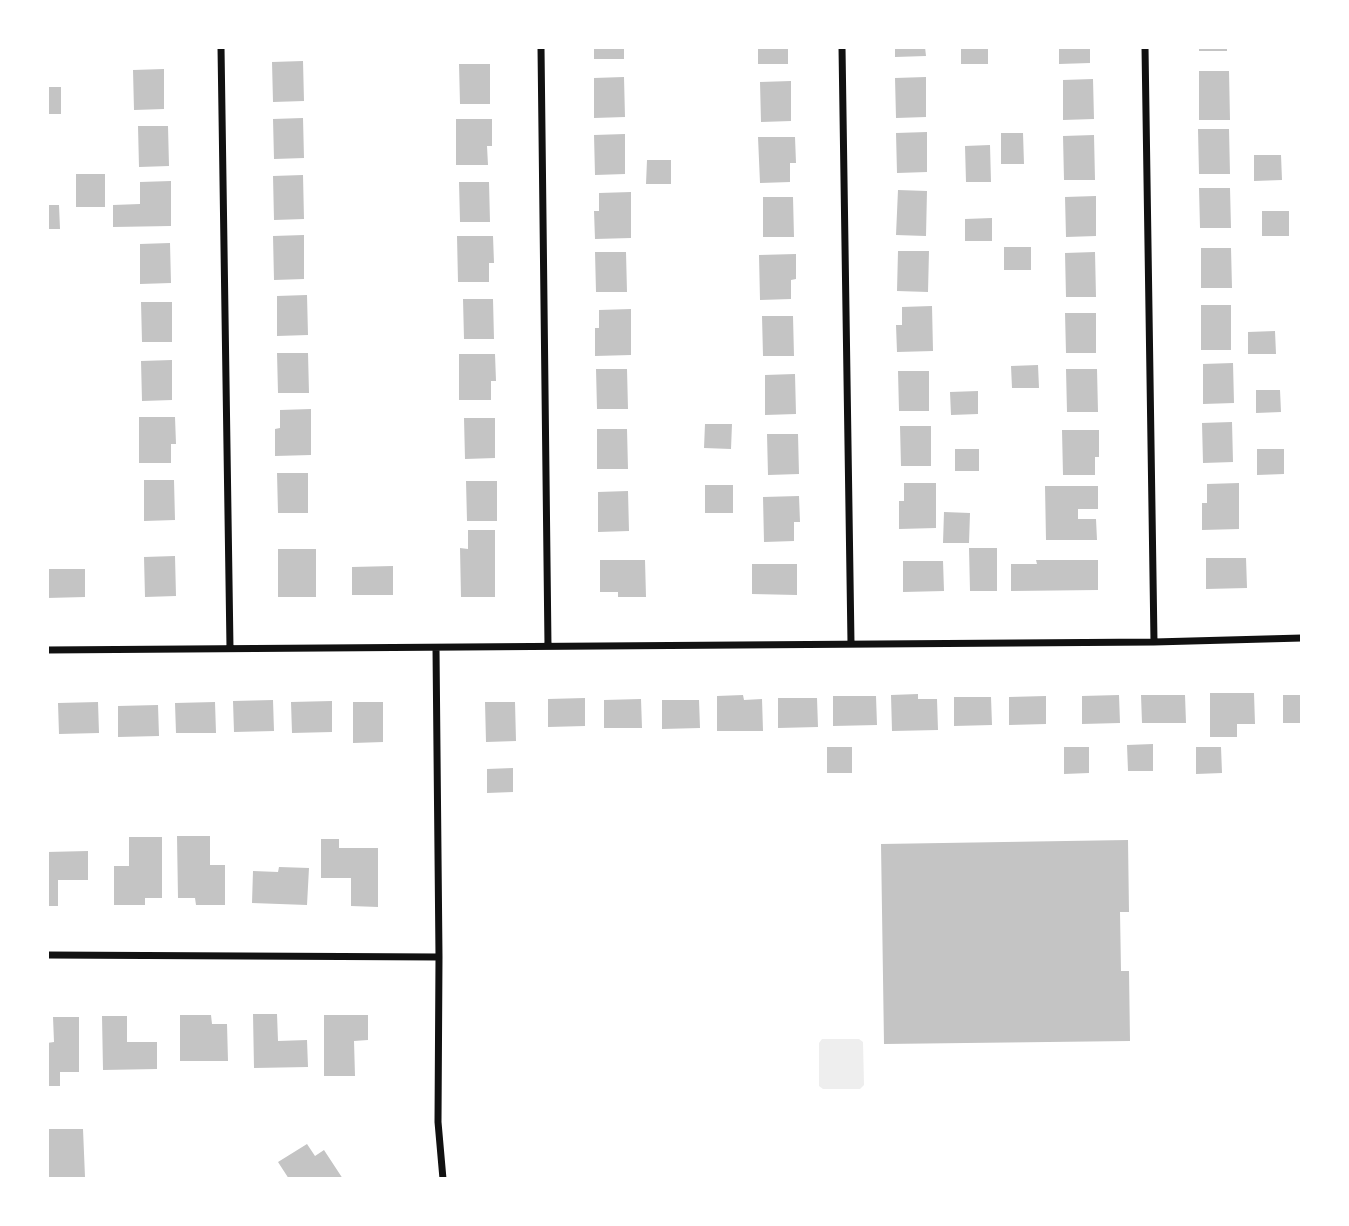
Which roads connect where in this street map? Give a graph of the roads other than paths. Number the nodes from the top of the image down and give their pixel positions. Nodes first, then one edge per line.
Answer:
1 (221, 47) edge
2 (541, 47) edge
3 (842, 47) edge
4 (1145, 47) edge
5 (1302, 638) edge
6 (1154, 642) junction
7 (851, 643) junction
8 (548, 646) junction
9 (230, 648) junction
10 (436, 648) junction
11 (47, 650) edge
12 (47, 955) edge
13 (439, 957) junction
14 (443, 1179) edge

1 - 9 street
2 - 8 street
3 - 7 street
4 - 6 street
5 - 6 street
6 - 7 street
7 - 8 street
8 - 10 street
9 - 10 street
9 - 11 street
10 - 13 street
12 - 13 street
13 - 14 street

